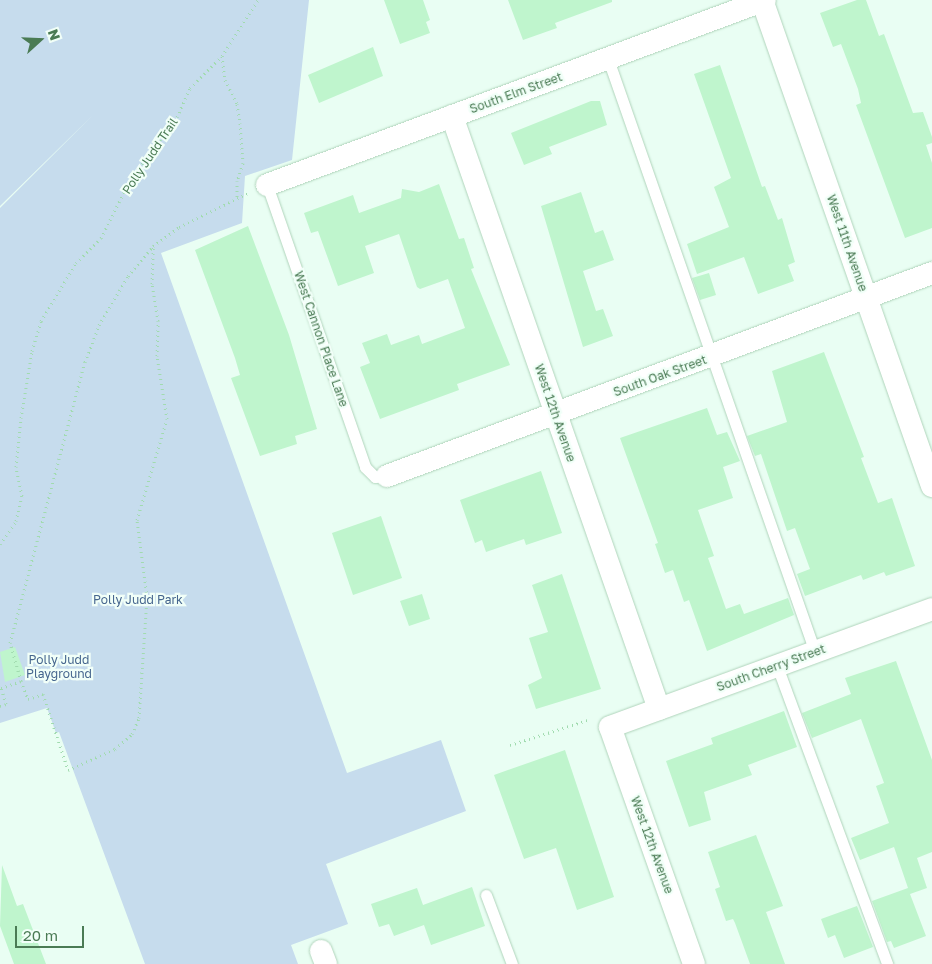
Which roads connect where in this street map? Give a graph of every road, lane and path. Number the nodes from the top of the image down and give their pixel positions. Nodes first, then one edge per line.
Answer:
1 (258, 0) edge
2 (763, 0) edge
3 (222, 56) junction
4 (608, 59) junction
5 (452, 116) junction
6 (267, 185) junction
7 (237, 198) junction
8 (153, 246) junction
9 (932, 273) edge
10 (866, 297) junction
11 (712, 357) junction
12 (556, 414) junction
13 (387, 476) joint
14 (932, 486) edge
15 (0, 544) edge
16 (932, 609) edge
17 (815, 652) junction
18 (777, 666) junction
19 (21, 681) junction
20 (0, 706) edge
21 (659, 709) junction
22 (610, 727) junction
23 (510, 745) dead end
24 (486, 895) dead end
25 (512, 964) edge
26 (694, 964) edge
27 (886, 964) edge

1 - 3 path, Polly Judd Trail
2 - 4 street, South Elm Street
2 - 10 street, West 11th Avenue
3 - 7 path
3 - 15 path, Polly Judd Trail
4 - 5 street, South Elm Street
4 - 11 lane
5 - 6 street, South Elm Street
5 - 12 street, West 12th Avenue
6 - 7 path
6 - 13 lane, West Cannon Place Lane
7 - 8 path
8 - 19 path
8 - 19 path
9 - 10 street, South Oak Street
10 - 11 street, South Oak Street
10 - 14 street, West 11th Avenue
11 - 12 street, South Oak Street
11 - 17 lane
12 - 13 street, South Oak Street
12 - 21 street, West 12th Avenue
16 - 17 street, South Cherry Street
17 - 18 street, South Cherry Street
18 - 21 street, South Cherry Street
18 - 27 lane
19 - 20 path
21 - 22 street, South Cherry Street
22 - 23 path
22 - 26 street, West 12th Avenue
24 - 25 lane

